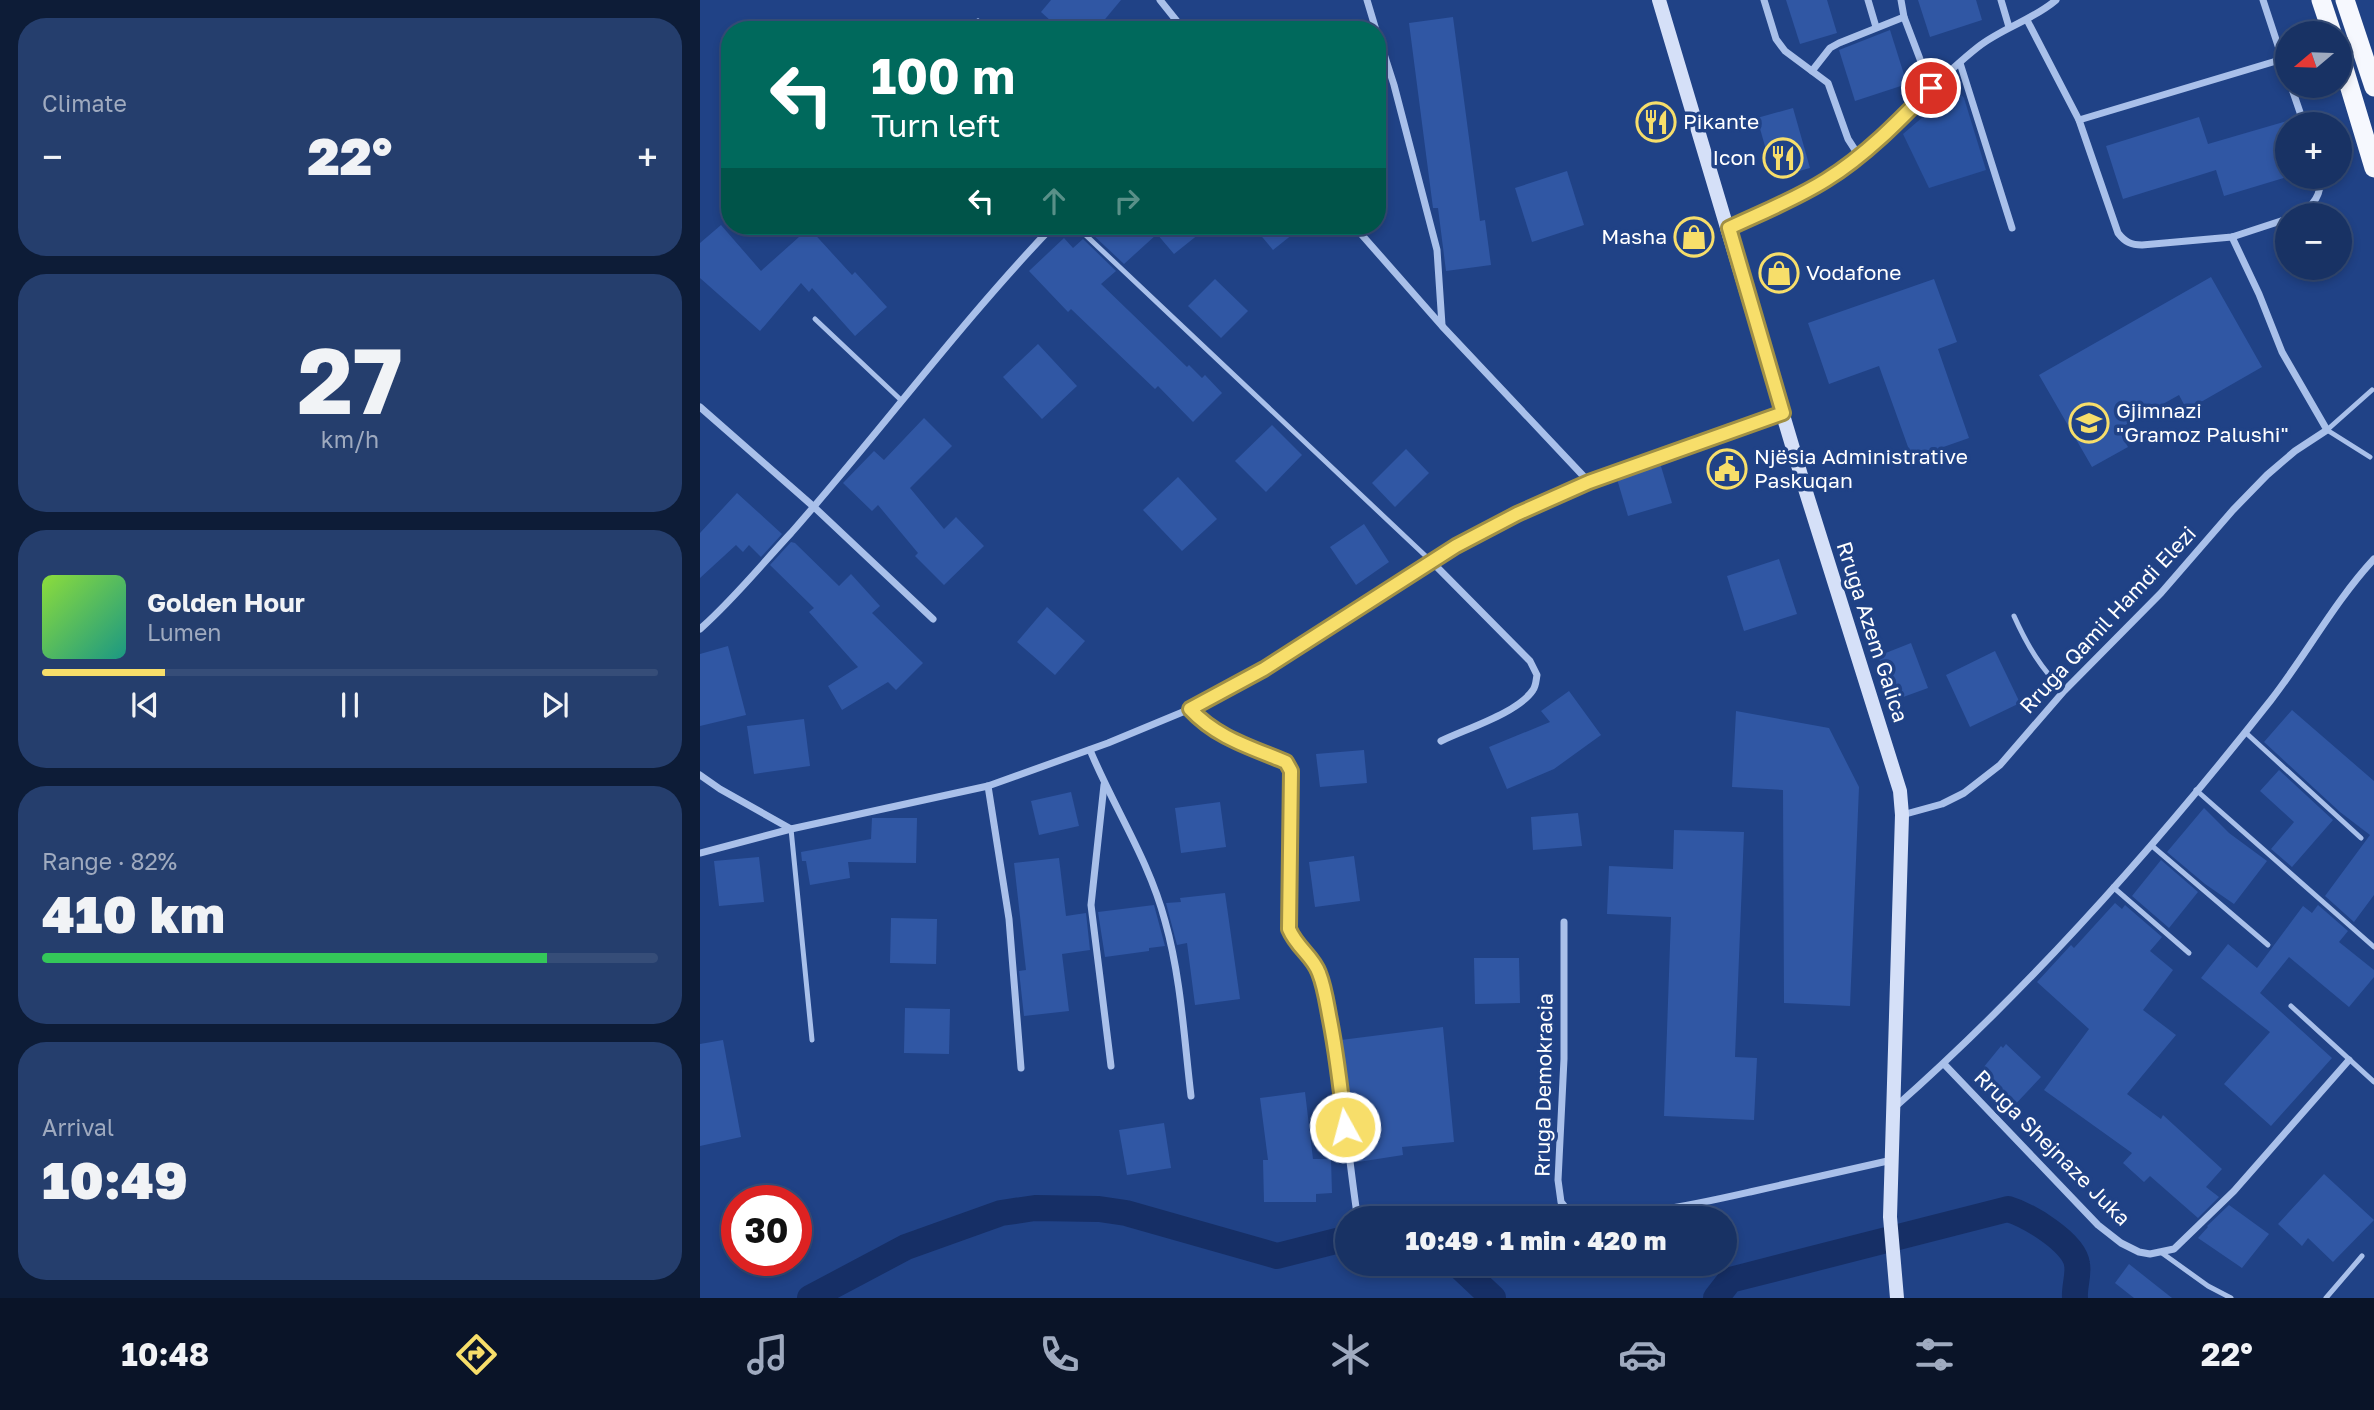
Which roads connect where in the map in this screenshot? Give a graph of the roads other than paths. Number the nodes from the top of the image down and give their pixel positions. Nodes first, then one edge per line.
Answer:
1 (1160, 0) edge
2 (1367, 0) edge
3 (1659, 0) edge
4 (1764, 0) edge
5 (1868, 0) edge
6 (1901, 0) edge
7 (2001, 0) edge
8 (2056, 0) edge
9 (2263, 0) edge
10 (2321, 0) edge
11 (2345, 0) edge
12 (1904, 17) junction
13 (2027, 20) junction
14 (1177, 21) edge
15 (1374, 21) edge
16 (2328, 21) edge
17 (1876, 27) junction
18 (2009, 27) junction
19 (2275, 35) edge
20 (1386, 60) edge
21 (2275, 61) edge
22 (1960, 63) junction
23 (1812, 71) junction
24 (2374, 87) edge
25 (1931, 88) junction
26 (2352, 95) edge
27 (2079, 120) junction
28 (1859, 156) junction
29 (2374, 168) edge
30 (2275, 223) edge
31 (1729, 228) junction
32 (2012, 228) dead end
33 (1044, 235) edge
34 (1086, 235) edge
35 (1362, 235) edge
36 (2232, 237) junction
37 (816, 319) dead end
38 (1442, 326) junction
39 (2372, 390) dead end
40 (902, 401) junction
41 (700, 407) edge
42 (1783, 413) junction
43 (2327, 430) junction
44 (2370, 457) dead end
45 (1589, 482) junction
46 (814, 507) junction
47 (2374, 559) edge
48 (1432, 562) junction
49 (2014, 617) dead end
50 (933, 619) dead end
51 (700, 629) edge
52 (2064, 691) junction
53 (1190, 709) junction
54 (2245, 732) junction
55 (1441, 741) dead end
56 (1090, 750) junction
57 (700, 775) edge
58 (1104, 784) junction
59 (988, 786) junction
60 (2196, 790) junction
61 (1902, 815) junction
62 (791, 829) junction
63 (2361, 838) dead end
64 (2151, 845) junction
65 (700, 853) edge
66 (2113, 887) junction
67 (1564, 922) dead end
68 (2268, 945) dead end
69 (2374, 947) edge
70 (2189, 953) dead end
71 (2291, 1006) dead end
72 (812, 1040) dead end
73 (2349, 1060) junction
74 (1944, 1064) junction
75 (1111, 1066) dead end
76 (1021, 1068) dead end
77 (2374, 1082) edge
78 (1191, 1096) dead end
79 (1894, 1108) junction
80 (1892, 1160) junction
81 (1356, 1206) edge
82 (2162, 1253) junction
83 (2362, 1256) dead end
84 (1897, 1298) edge
85 (2231, 1298) edge
86 (2326, 1298) edge

1 - 14 street
2 - 15 street
3 - 31 main road, Rruga Azem Galica
4 - 23 street
5 - 17 street
6 - 12 street
7 - 18 street
8 - 13 street
9 - 19 street
10 - 16 highway
11 - 24 highway
12 - 17 street
12 - 25 street
13 - 18 street
13 - 27 street
17 - 23 street
18 - 22 street
20 - 38 street
21 - 27 street
22 - 25 street
22 - 32 street
23 - 28 street
25 - 28 street
26 - 29 highway
27 - 36 street
28 - 31 street
30 - 36 street
31 - 42 main road, Rruga Azem Galica
33 - 40 street
34 - 48 lane
35 - 38 street
36 - 43 street
37 - 40 lane
38 - 45 street
39 - 43 lane
40 - 46 street
41 - 46 street
42 - 45 street
42 - 61 main road, Rruga Azem Galica
43 - 44 lane
43 - 52 street, Rruga Qamil Hamdi Elezi
45 - 48 street
46 - 50 street
46 - 51 street
47 - 54 street, Rruga Shejnaze Juka
48 - 53 street
48 - 55 street
49 - 52 lane
52 - 61 street, Rruga Qamil Hamdi Elezi
53 - 56 street
53 - 81 street
54 - 60 street, Rruga Shejnaze Juka
54 - 63 lane
56 - 58 street
56 - 59 street
57 - 62 street
58 - 75 street
58 - 78 street
59 - 62 street
59 - 76 street
60 - 64 street, Rruga Shejnaze Juka
60 - 69 lane
61 - 79 main road, Rruga Azem Galica
62 - 65 street
62 - 72 lane
64 - 66 street, Rruga Shejnaze Juka
64 - 68 lane
66 - 70 lane
66 - 74 street, Rruga Shejnaze Juka
67 - 80 street, Rruga Demokracia
71 - 73 lane
73 - 77 lane
73 - 82 street
74 - 79 street, Rruga Shejnaze Juka
74 - 82 street, Rruga Shejnaze Juka
79 - 80 main road, Rruga Azem Galica
80 - 84 main road, Rruga Azem Galica
82 - 85 lane
83 - 86 lane

